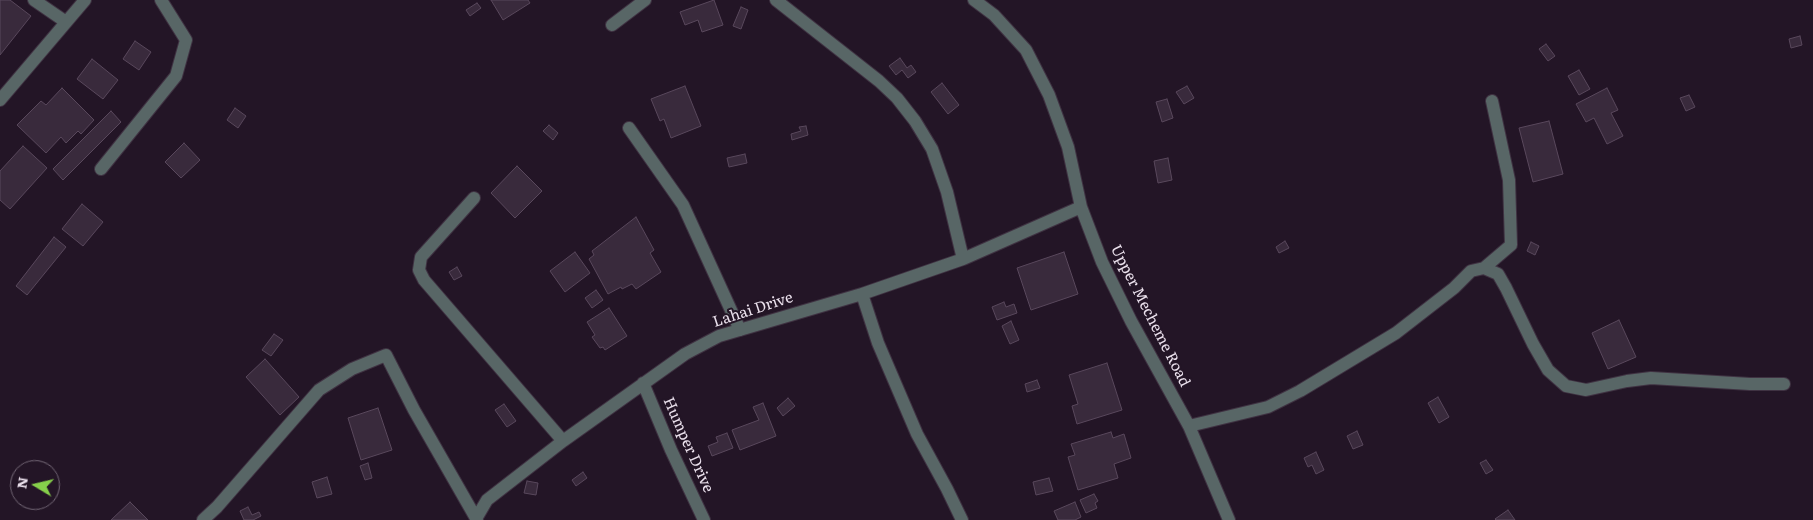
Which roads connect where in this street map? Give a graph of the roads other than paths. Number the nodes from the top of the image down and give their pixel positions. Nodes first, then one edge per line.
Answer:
1 (34, 0) edge
2 (85, 0) edge
3 (161, 0) edge
4 (645, 0) edge
5 (776, 0) edge
6 (974, 0) edge
7 (66, 22) junction
8 (612, 25) dead end
9 (0, 100) edge
10 (1492, 101) dead end
11 (629, 128) dead end
12 (101, 169) dead end
13 (474, 198) dead end
14 (1081, 207) junction
15 (963, 259) junction
16 (1484, 268) junction
17 (862, 294) junction
18 (740, 330) junction
19 (643, 383) junction
20 (1784, 384) dead end
21 (1189, 426) junction
22 (563, 440) junction
23 (477, 519) edge
24 (203, 520) edge
25 (704, 520) edge
26 (962, 520) edge
27 (1229, 520) edge

1 - 7 street
2 - 7 street
3 - 12 street
4 - 8 street
5 - 15 street
6 - 14 street, Upper Mecheme Road
7 - 9 street
10 - 16 street
11 - 18 street
13 - 22 street
14 - 15 street, Lahai Drive
14 - 21 street, Upper Mecheme Road
15 - 17 street, Lahai Drive
16 - 20 street
16 - 21 street
17 - 18 street, Lahai Drive
17 - 26 street
18 - 19 street, Lahai Drive
19 - 22 street, Lahai Drive
19 - 25 street, Humper Drive
21 - 27 street, Upper Mecheme Road
22 - 23 street, Lahai Drive
23 - 24 street

